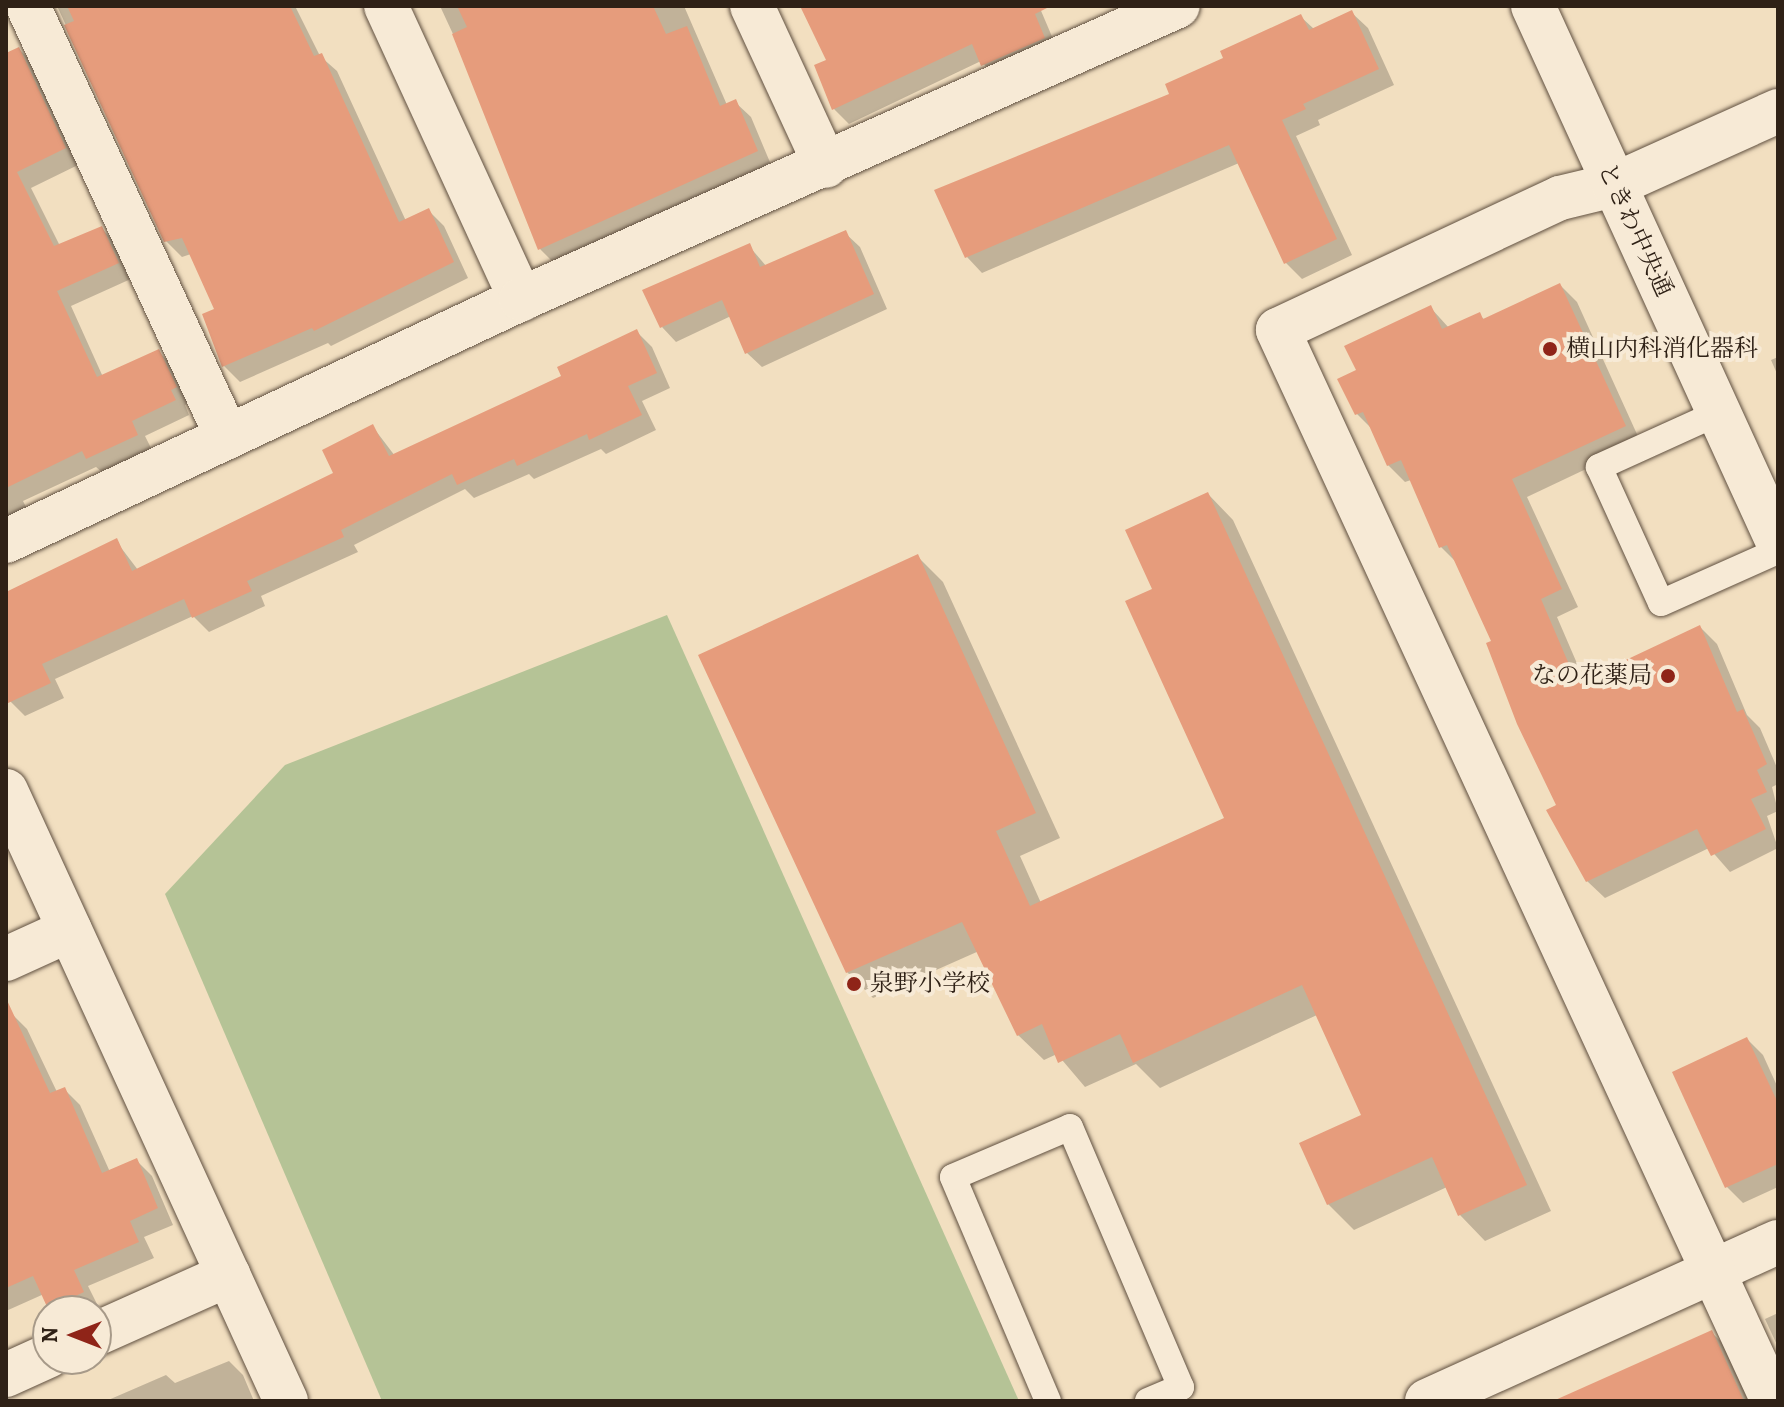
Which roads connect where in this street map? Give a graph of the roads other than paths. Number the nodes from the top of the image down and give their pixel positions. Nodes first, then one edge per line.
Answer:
1 (28, 6) edge
2 (386, 6) edge
3 (752, 6) edge
4 (1178, 6) edge
5 (1533, 6) edge
6 (1121, 18) edge
7 (1778, 111) edge
8 (826, 166) junction
9 (1614, 185) junction
10 (521, 299) junction
11 (1718, 413) junction
12 (227, 437) junction
13 (6, 541) edge
14 (1778, 542) edge
15 (1778, 551) edge
16 (6, 791) edge
17 (70, 930) junction
18 (6, 959) edge
19 (1778, 1242) edge
20 (1713, 1271) junction
21 (228, 1275) junction
22 (112, 1327) edge
23 (32, 1363) edge
24 (6, 1375) edge
25 (286, 1401) edge
26 (1048, 1401) edge
27 (1148, 1401) edge
28 (1428, 1401) edge
29 (1773, 1401) edge

1 - 12 street
2 - 10 street
3 - 8 street
4 - 6 street
5 - 9 street, ときわ中央通
6 - 8 street
7 - 9 street
8 - 10 street
9 - 11 street, ときわ中央通
9 - 20 street
10 - 12 street
11 - 14 street, ときわ中央通
11 - 15 lane
12 - 13 street
16 - 17 street
17 - 18 street
17 - 21 street
19 - 20 street
20 - 28 street
20 - 29 street
21 - 22 street
21 - 25 street
23 - 24 street
26 - 27 lane

